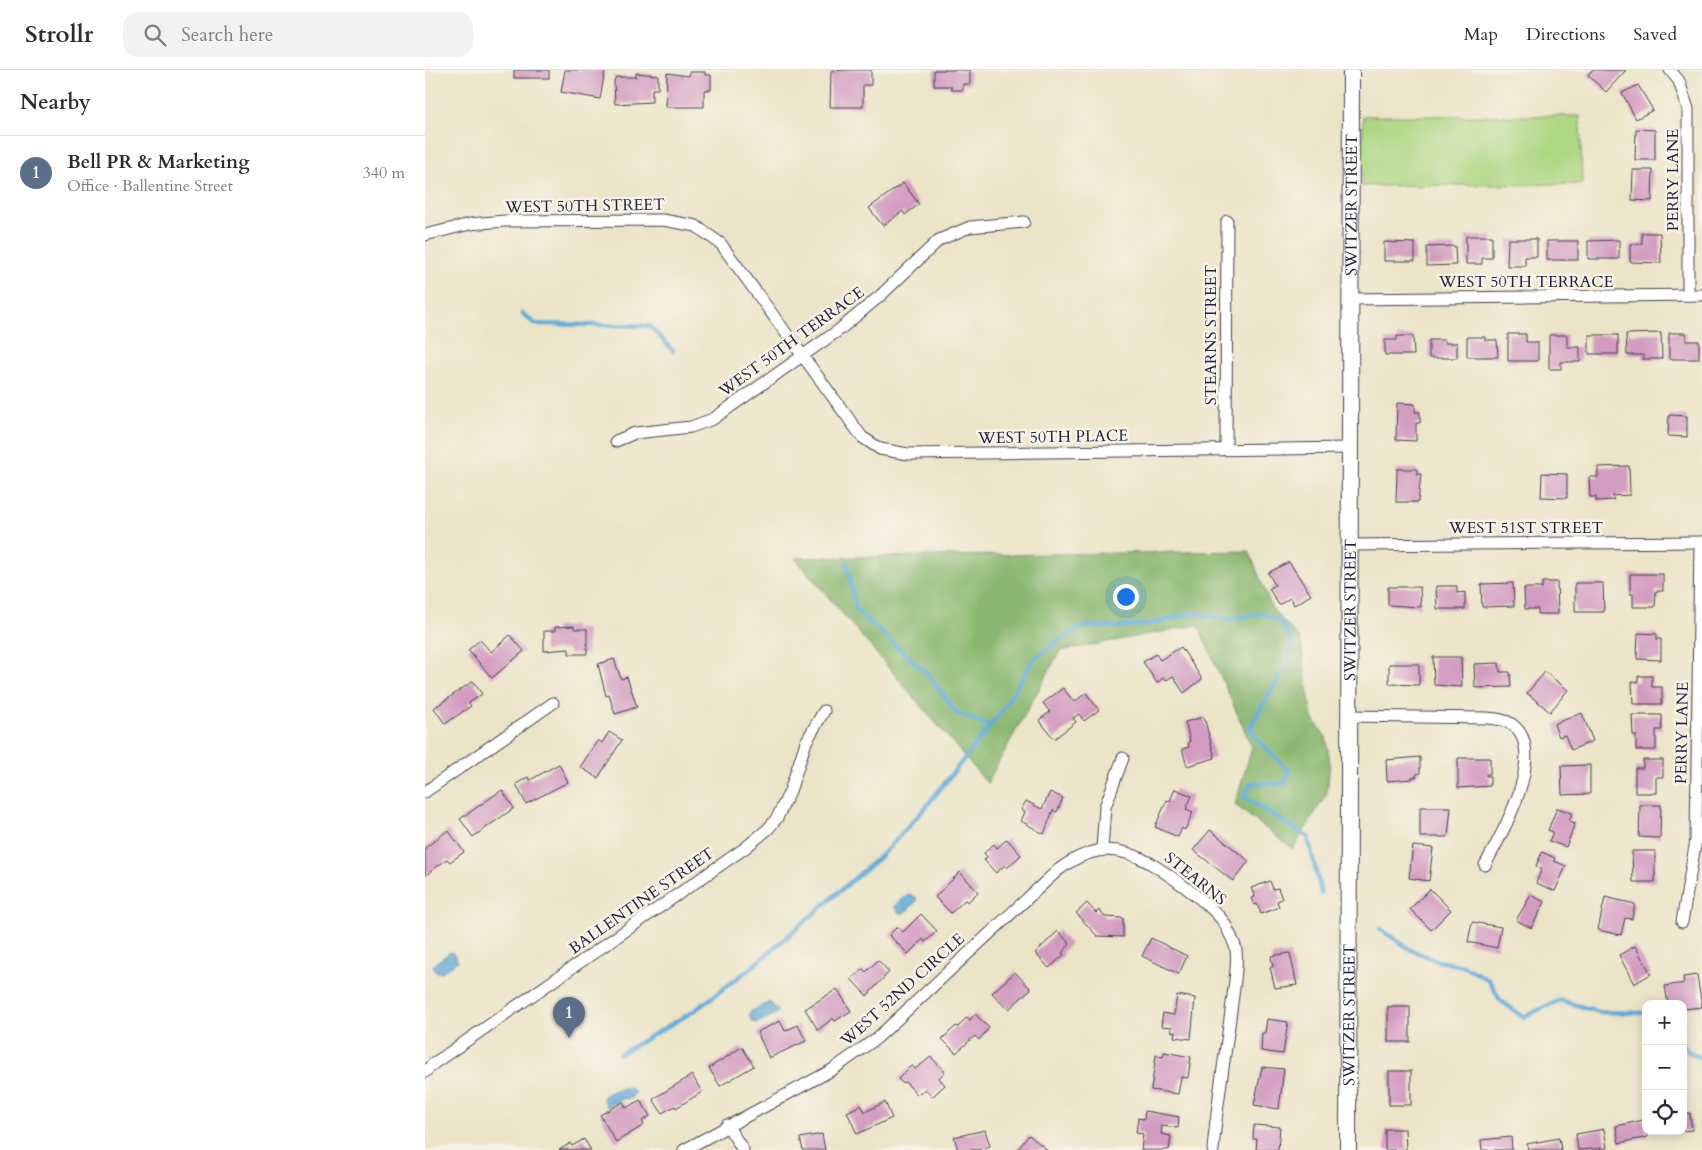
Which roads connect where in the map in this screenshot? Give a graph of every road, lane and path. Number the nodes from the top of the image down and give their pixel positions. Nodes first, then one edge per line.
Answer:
1 (1351, 70) edge
2 (1669, 70) edge
3 (1227, 221) dead end
4 (1024, 222) dead end
5 (425, 235) edge
6 (1688, 295) junction
7 (1702, 295) edge
8 (1350, 299) junction
9 (803, 356) junction
10 (616, 441) dead end
11 (1349, 448) junction
12 (1226, 449) junction
13 (1701, 542) edge
14 (1349, 545) junction
15 (553, 703) dead end
16 (824, 711) dead end
17 (1349, 716) junction
18 (1123, 758) dead end
19 (425, 792) edge
20 (1102, 849) junction
21 (1485, 865) dead end
22 (1683, 922) dead end
23 (425, 1072) edge
24 (727, 1125) junction
25 (684, 1150) edge
26 (743, 1150) edge
27 (1213, 1150) edge
28 (1348, 1150) edge

1 - 8 street, SWITZER STREET
2 - 6 street, PERRY LANE
3 - 12 street, STEARNS STREET
4 - 9 street, WEST 50TH TERRACE
5 - 9 street, WEST 50TH STREET
6 - 7 street, WEST 50TH TERRACE
6 - 8 street, WEST 50TH TERRACE
8 - 11 street, SWITZER STREET
9 - 10 street, WEST 50TH TERRACE
9 - 12 street, WEST 50TH PLACE
11 - 12 street, WEST 50TH PLACE
11 - 14 street, SWITZER STREET
13 - 14 street, WEST 51ST STREET
13 - 22 street, PERRY LANE
14 - 17 street, SWITZER STREET
15 - 19 street
16 - 23 street, BALLENTINE STREET
17 - 21 street
17 - 28 street, SWITZER STREET
18 - 20 street
20 - 24 street, WEST 52ND CIRCLE
20 - 27 street, STEARNS
24 - 25 street, WEST 52ND CIRCLE
24 - 26 street

